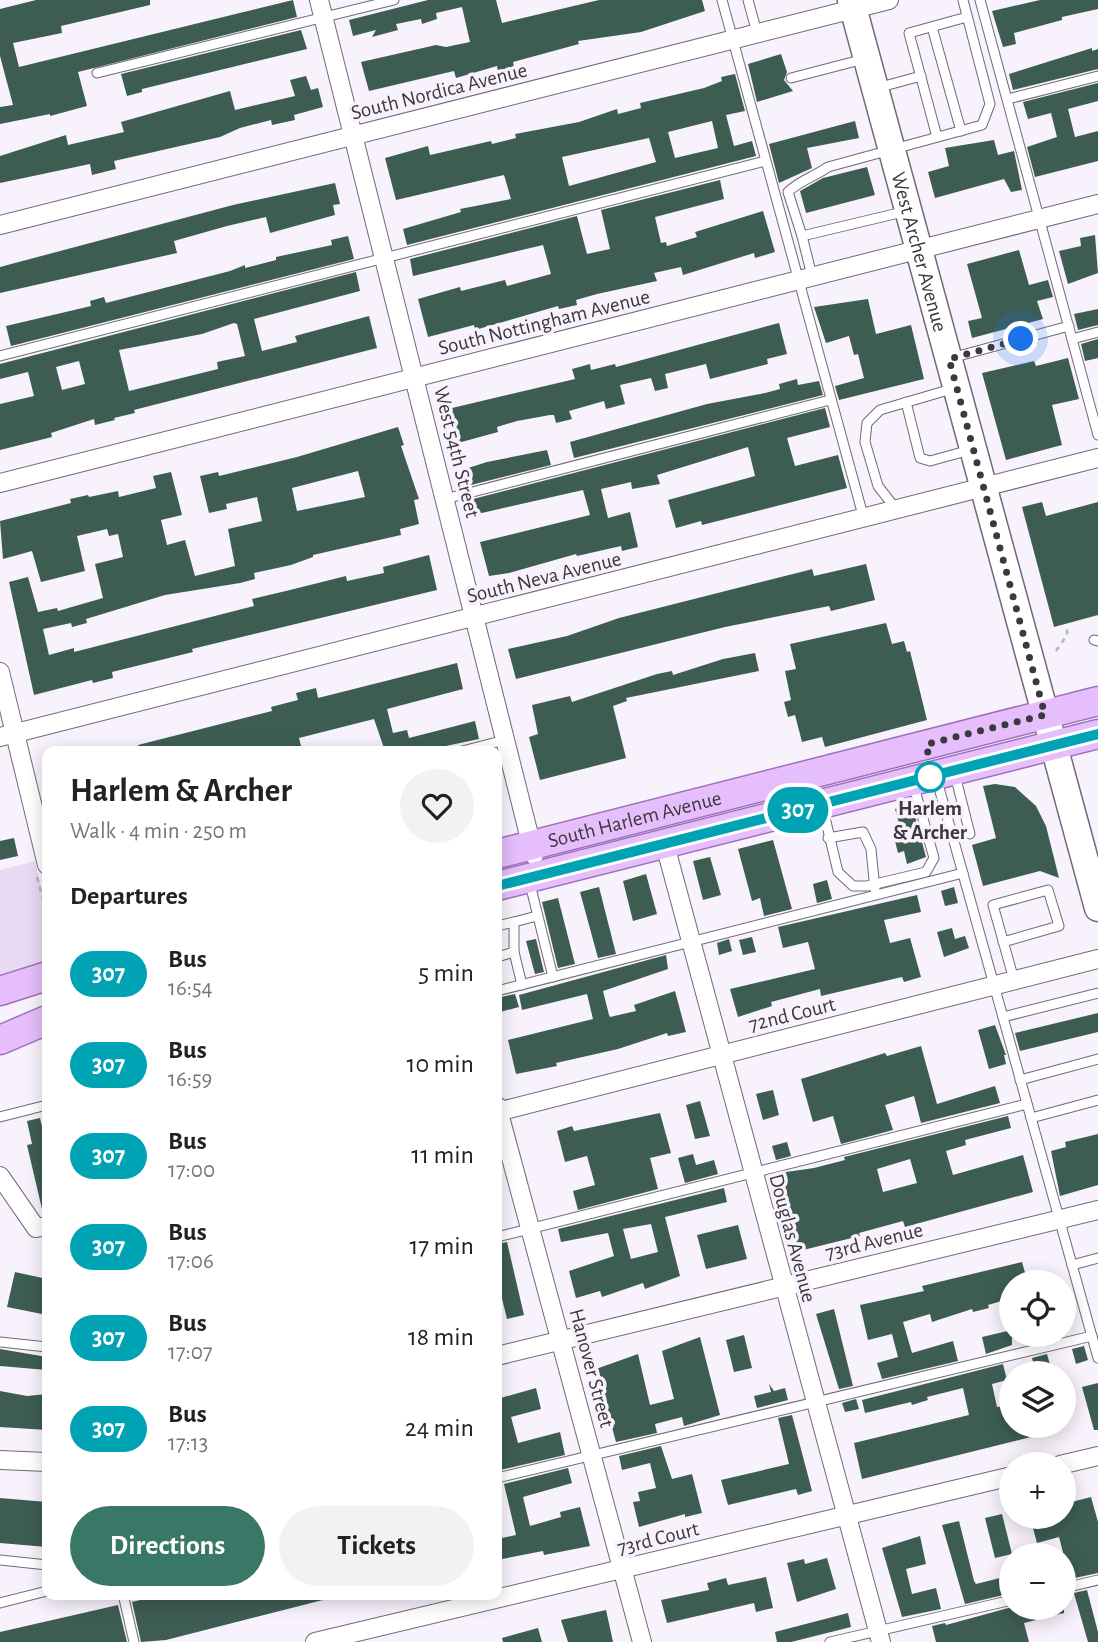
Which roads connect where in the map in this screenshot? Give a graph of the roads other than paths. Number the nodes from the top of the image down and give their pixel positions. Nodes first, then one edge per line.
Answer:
1 (394, 0) edge
2 (722, 0) edge
3 (748, 0) edge
4 (889, 0) edge
5 (963, 0) edge
6 (979, 0) edge
7 (853, 5) edge
8 (321, 9) edge
9 (967, 17) junction
10 (932, 27) junction
11 (757, 33) junction
12 (733, 40) junction
13 (867, 58) junction
14 (97, 73) dead end
15 (921, 76) junction
16 (1098, 76) edge
17 (791, 78) dead end
18 (876, 88) junction
19 (1008, 99) junction
20 (961, 131) junction
21 (354, 136) junction
22 (937, 137) junction
23 (892, 149) junction
24 (765, 161) junction
25 (1098, 204) edge
26 (909, 210) junction
27 (1040, 219) junction
28 (0, 225) edge
29 (802, 236) junction
30 (920, 249) junction
31 (384, 258) junction
32 (805, 279) junction
33 (1069, 327) junction
34 (1098, 332) edge
35 (1072, 339) junction
36 (0, 356) edge
37 (949, 359) junction
38 (415, 378) junction
39 (957, 387) junction
40 (830, 400) junction
41 (906, 402) junction
42 (1098, 435) edge
43 (973, 449) junction
44 (1098, 458) edge
45 (0, 483) edge
46 (984, 488) junction
47 (445, 499) junction
48 (897, 510) junction
49 (864, 519) junction
50 (475, 618) junction
51 (0, 673) edge
52 (1098, 701) edge
53 (1045, 715) junction
54 (1098, 734) edge
55 (8, 736) edge
56 (505, 740) junction
57 (1054, 745) junction
58 (482, 746) edge
59 (934, 776) junction
60 (822, 804) junction
61 (970, 834) dead end
62 (828, 838) junction
63 (531, 845) junction
64 (665, 845) junction
65 (502, 853) edge
66 (42, 857) edge
67 (963, 873) junction
68 (534, 877) junction
69 (502, 885) edge
70 (874, 885) junction
71 (876, 895) junction
72 (1098, 908) edge
73 (537, 916) junction
74 (514, 922) junction
75 (502, 925) edge
76 (690, 942) junction
77 (1003, 942) junction
78 (514, 953) junction
79 (502, 956) edge
80 (1098, 959) edge
81 (553, 977) junction
82 (42, 978) edge
83 (1014, 980) junction
84 (522, 985) junction
85 (994, 985) junction
86 (502, 990) edge
87 (0, 991) edge
88 (1098, 993) edge
89 (1003, 1017) junction
90 (42, 1022) edge
91 (0, 1040) edge
92 (720, 1055) junction
93 (1098, 1059) edge
94 (1020, 1080) junction
95 (1098, 1100) edge
96 (1027, 1104) junction
97 (42, 1106) edge
98 (502, 1109) edge
99 (0, 1117) edge
100 (1031, 1118) junction
101 (502, 1125) edge
102 (752, 1173) junction
103 (0, 1176) edge
104 (1098, 1210) edge
105 (1059, 1220) junction
106 (42, 1227) edge
107 (530, 1228) junction
108 (502, 1236) edge
109 (1098, 1258) edge
110 (1072, 1265) junction
111 (783, 1287) junction
112 (1092, 1336) junction
113 (561, 1341) junction
114 (0, 1342) edge
115 (42, 1346) edge
116 (502, 1355) edge
117 (1098, 1358) edge
118 (814, 1402) junction
119 (591, 1454) junction
120 (1098, 1456) edge
121 (0, 1460) edge
122 (42, 1461) edge
123 (1076, 1461) edge
124 (502, 1477) edge
125 (999, 1479) edge
126 (846, 1516) junction
127 (0, 1560) edge
128 (42, 1564) edge
129 (623, 1570) junction
130 (1098, 1580) edge
131 (1076, 1585) edge
132 (42, 1592) edge
133 (502, 1598) edge
134 (124, 1600) edge
135 (495, 1600) edge
136 (0, 1603) edge
137 (999, 1604) edge
138 (879, 1637) edge
139 (134, 1642) edge
140 (315, 1642) edge
141 (642, 1642) edge
142 (830, 1642) edge

1 - 8 lane
2 - 12 lane
3 - 11 lane
4 - 7 street, South Nordica Avenue
5 - 9 lane
6 - 19 lane
7 - 11 street, South Nordica Avenue
7 - 13 main road, West Archer Avenue
8 - 14 lane
8 - 21 street, West 54th Street
9 - 10 lane
9 - 20 lane
10 - 15 lane
10 - 20 lane
11 - 12 street, South Nordica Avenue
12 - 21 street, South Nordica Avenue
12 - 24 lane
13 - 17 lane
13 - 18 main road, West Archer Avenue
15 - 18 lane
15 - 22 lane
16 - 19 lane
18 - 23 main road, West Archer Avenue
19 - 27 lane
20 - 22 lane
21 - 28 street, South Nordica Avenue
21 - 31 street, West 54th Street
22 - 23 lane
23 - 26 main road, West Archer Avenue
23 - 29 lane
24 - 31 lane
24 - 32 lane
25 - 27 street, South Nottingham Avenue
26 - 29 lane
26 - 30 main road, West Archer Avenue
27 - 30 street, South Nottingham Avenue
27 - 33 lane
29 - 32 lane
30 - 32 street, South Nottingham Avenue
30 - 37 main road, West Archer Avenue
31 - 36 lane
31 - 38 street, West 54th Street
32 - 38 street, South Nottingham Avenue
32 - 40 lane
33 - 35 lane
33 - 37 lane
34 - 35 lane
35 - 42 lane
37 - 39 main road, West Archer Avenue
38 - 45 street, South Nottingham Avenue
38 - 47 street, West 54th Street
39 - 41 lane
39 - 43 main road, West Archer Avenue
40 - 47 lane
40 - 49 lane
41 - 43 lane
41 - 48 lane
43 - 46 main road, West Archer Avenue
44 - 46 street, South Neva Avenue
46 - 48 street, South Neva Avenue
46 - 53 main road, West Archer Avenue
47 - 50 street, West 54th Street
48 - 49 street, South Neva Avenue
49 - 50 street, South Neva Avenue
50 - 55 street, South Neva Avenue
50 - 56 street, West 54th Street
51 - 55 street
52 - 53 main road, South Harlem Avenue
53 - 57 main road, West Archer Avenue
53 - 63 main road, South Harlem Avenue
54 - 57 main road, South Harlem Avenue
55 - 66 street
56 - 58 lane
56 - 63 street, West 54th Street
57 - 59 main road, South Harlem Avenue
57 - 72 main road, West Archer Avenue
59 - 60 main road, South Harlem Avenue
59 - 61 lane
59 - 67 lane
59 - 70 lane
60 - 62 lane
60 - 64 main road, South Harlem Avenue
62 - 70 lane
62 - 70 lane
63 - 65 main road, South Harlem Avenue
63 - 68 street, West 54th Street
64 - 68 main road, South Harlem Avenue
64 - 76 street, Douglas Avenue
67 - 71 lane
67 - 85 lane
68 - 69 main road, South Harlem Avenue
68 - 73 lane
70 - 71 lane
71 - 76 lane
73 - 74 lane
73 - 81 lane
74 - 75 lane
74 - 78 lane
76 - 81 lane
76 - 92 street, Douglas Avenue
77 - 77 lane
77 - 83 lane
78 - 79 lane
78 - 84 lane
80 - 83 street, 72nd Court
81 - 84 lane
82 - 87 main road
83 - 85 street, 72nd Court
84 - 86 lane
85 - 89 lane
85 - 92 street, 72nd Court
88 - 89 lane
89 - 94 lane
90 - 91 main road
92 - 98 street, 72nd Court
92 - 102 street, Douglas Avenue
93 - 94 lane
94 - 96 lane
95 - 100 lane
96 - 100 lane
96 - 102 lane
97 - 99 lane
100 - 105 lane
101 - 107 street, Hanover Street
102 - 107 lane
102 - 111 street, Douglas Avenue
103 - 106 street
104 - 105 street, 73rd Avenue
105 - 110 lane
105 - 111 street, 73rd Avenue
107 - 108 lane
107 - 113 street, Hanover Street
109 - 110 lane
110 - 112 lane
111 - 113 street, 73rd Avenue
111 - 118 street, Douglas Avenue
112 - 117 lane
112 - 118 lane
113 - 116 street, 73rd Avenue
113 - 119 street, Hanover Street
114 - 115 lane
118 - 119 lane
118 - 126 street, Douglas Avenue
119 - 124 lane
119 - 129 street, Hanover Street
120 - 123 street
121 - 122 street
125 - 126 street, 73rd Court
126 - 129 street, 73rd Court
126 - 138 street, Douglas Avenue
127 - 128 lane
129 - 133 street, 73rd Court
129 - 141 street, Hanover Street
130 - 131 lane
132 - 136 lane
134 - 139 lane
135 - 140 street, 73rd Court
137 - 138 lane
138 - 142 lane

